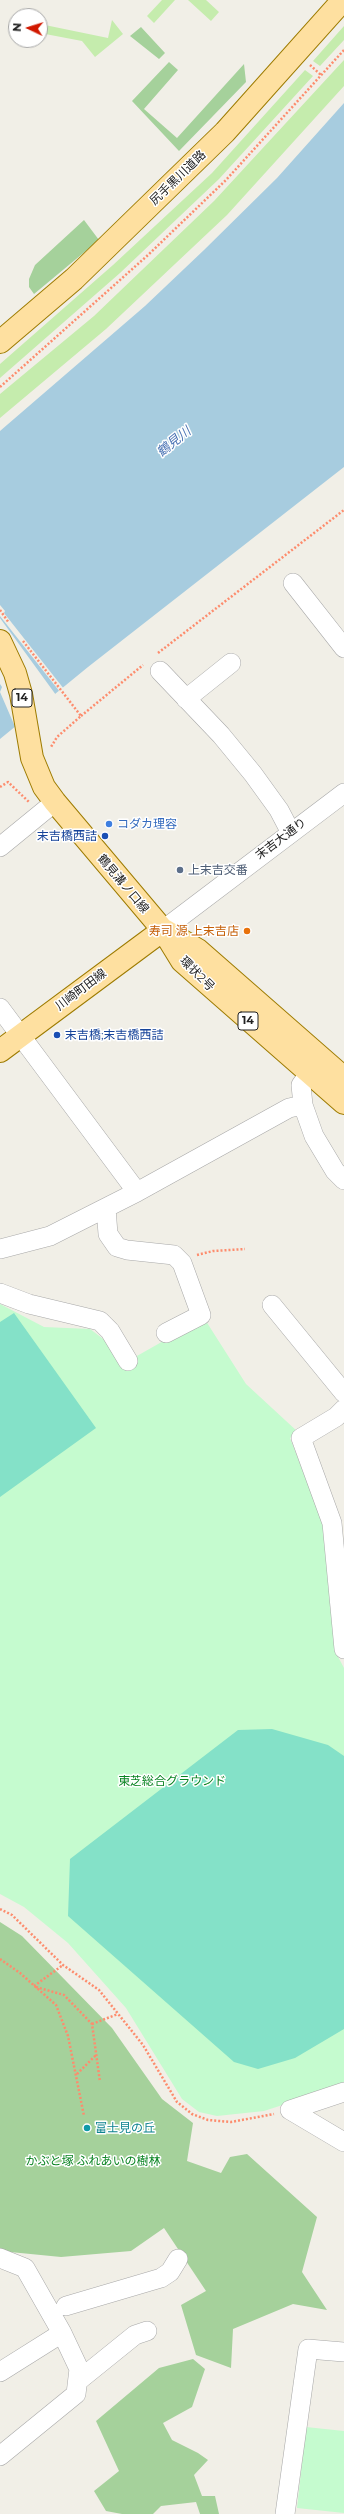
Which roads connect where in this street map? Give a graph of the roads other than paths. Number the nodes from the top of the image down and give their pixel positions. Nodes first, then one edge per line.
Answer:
1 (343, 0) edge
2 (330, 8) edge
3 (0, 342) edge
4 (293, 583) dead end
5 (11, 635) edge
6 (344, 648) edge
7 (154, 663) road end
8 (231, 663) dead end
9 (186, 699) junction
10 (344, 793) edge
11 (55, 802) junction
12 (290, 832) junction
13 (0, 847) edge
14 (163, 930) junction
15 (0, 1008) edge
16 (20, 1036) junction
17 (0, 1051) edge
18 (309, 1074) junction
19 (344, 1078) edge
20 (344, 1103) edge
21 (303, 1105) junction
22 (344, 1180) edge
23 (137, 1192) junction
24 (106, 1208) junction
25 (0, 1248) edge
26 (0, 1293) edge
27 (272, 1305) dead end
28 (166, 1333) dead end
29 (128, 1361) dead end
30 (344, 1393) edge
31 (344, 1409) edge
32 (344, 1649) edge
33 (344, 2092) edge
34 (344, 2142) edge
35 (0, 2258) edge
36 (178, 2259) dead end
37 (66, 2306) dead end
38 (147, 2331) dead end
39 (62, 2332) junction
40 (344, 2352) edge
41 (0, 2372) edge
42 (78, 2381) junction
43 (0, 2456) edge
44 (285, 2514) edge

1 - 2 main road, 尻手黒川道路
2 - 3 main road, 尻手黒川道路
4 - 6 street
5 - 11 main road, 鶴見溝ノ口線 / 14
7 - 9 street
8 - 9 street
9 - 12 street
10 - 12 street, 末吉大通り
11 - 13 street
11 - 14 main road, 鶴見溝ノ口線 / 14
12 - 14 street, 末吉大通り
14 - 16 main road, 川崎町田線
14 - 18 main road, 環状2号 / 14
14 - 19 main road, 環状2号 / 14
15 - 16 street
16 - 17 main road, 川崎町田線
16 - 23 street
18 - 20 main road, 環状2号 / 14
18 - 21 street
21 - 22 street
21 - 23 street
23 - 24 street
24 - 25 street
24 - 28 street
26 - 29 street
27 - 30 street
31 - 32 street
33 - 34 street
35 - 39 street
36 - 37 street
38 - 42 street
39 - 41 street
39 - 42 street
40 - 44 street
42 - 43 street

